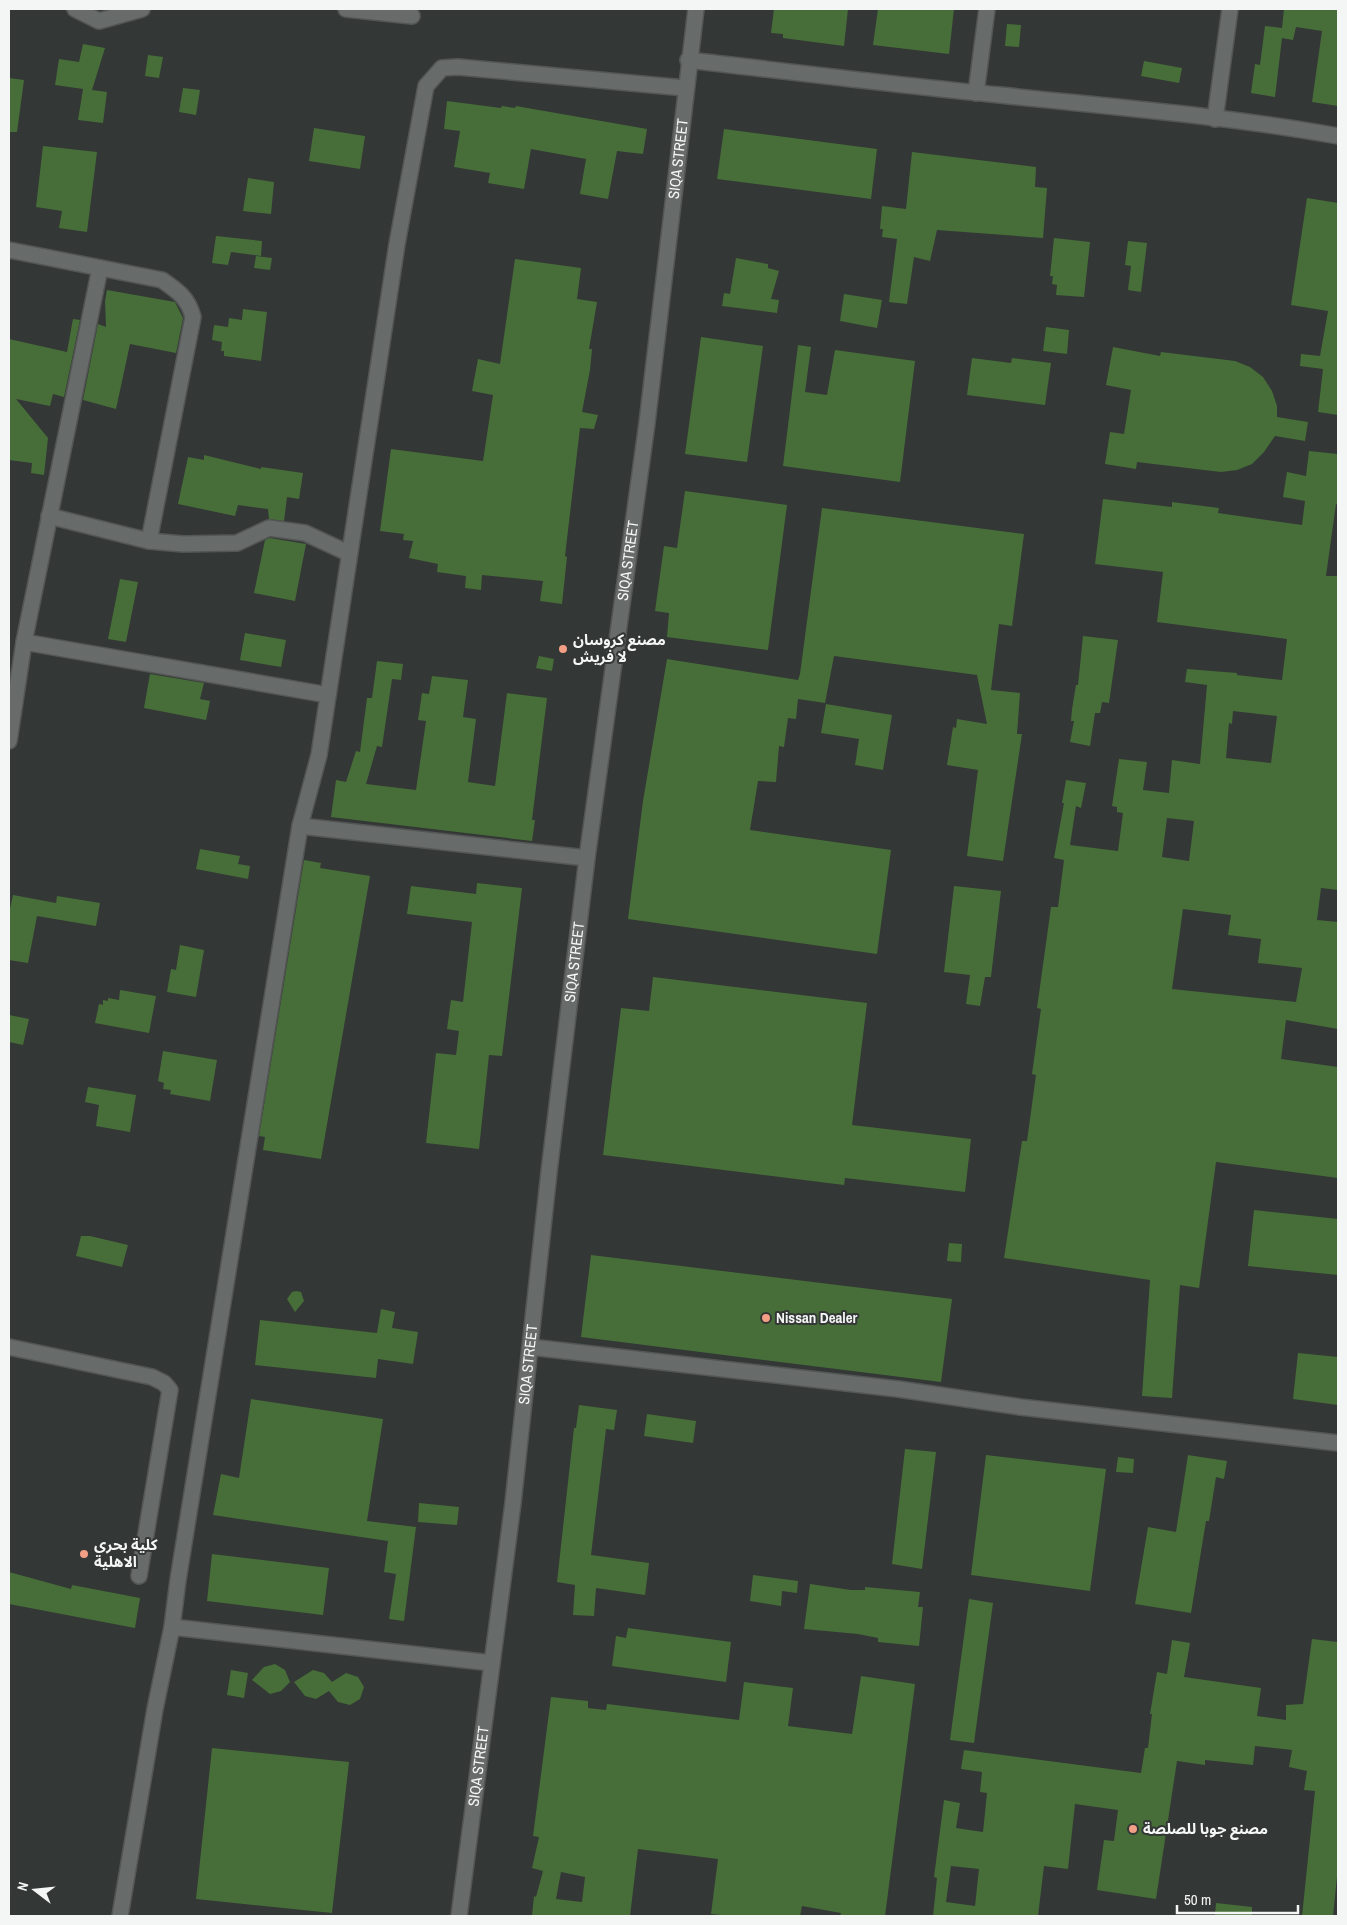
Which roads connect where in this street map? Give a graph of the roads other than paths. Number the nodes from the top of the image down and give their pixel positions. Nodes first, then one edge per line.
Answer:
1 (75, 9) edge
2 (142, 9) edge
3 (346, 9) edge
4 (696, 9) edge
5 (986, 9) edge
6 (1230, 9) edge
7 (412, 16) dead end
8 (688, 60) junction
9 (685, 88) junction
10 (976, 93) junction
11 (1215, 119) junction
12 (1338, 136) edge
13 (9, 250) edge
14 (100, 268) junction
15 (49, 516) junction
16 (148, 541) junction
17 (348, 553) junction
18 (24, 642) junction
19 (328, 695) junction
20 (9, 741) edge
21 (300, 826) junction
22 (587, 858) junction
23 (9, 1347) edge
24 (530, 1347) junction
25 (1338, 1443) edge
26 (139, 1576) dead end
27 (172, 1627) junction
28 (492, 1663) junction
29 (120, 1916) edge
30 (459, 1916) edge

1 - 2 street
3 - 7 street
4 - 8 street, SIQA STREET
5 - 10 street
6 - 11 street
8 - 9 street, SIQA STREET
8 - 10 street
9 - 17 street
9 - 22 street, SIQA STREET
10 - 11 street
11 - 12 street
13 - 14 street
14 - 15 street
14 - 16 street
15 - 16 street
15 - 18 street
16 - 17 street
17 - 19 street
18 - 19 street
18 - 20 street
19 - 21 street
21 - 22 street
21 - 27 street
22 - 24 street, SIQA STREET
23 - 26 street
24 - 25 street
24 - 28 street, SIQA STREET
27 - 28 street
27 - 29 street
28 - 30 street, SIQA STREET

